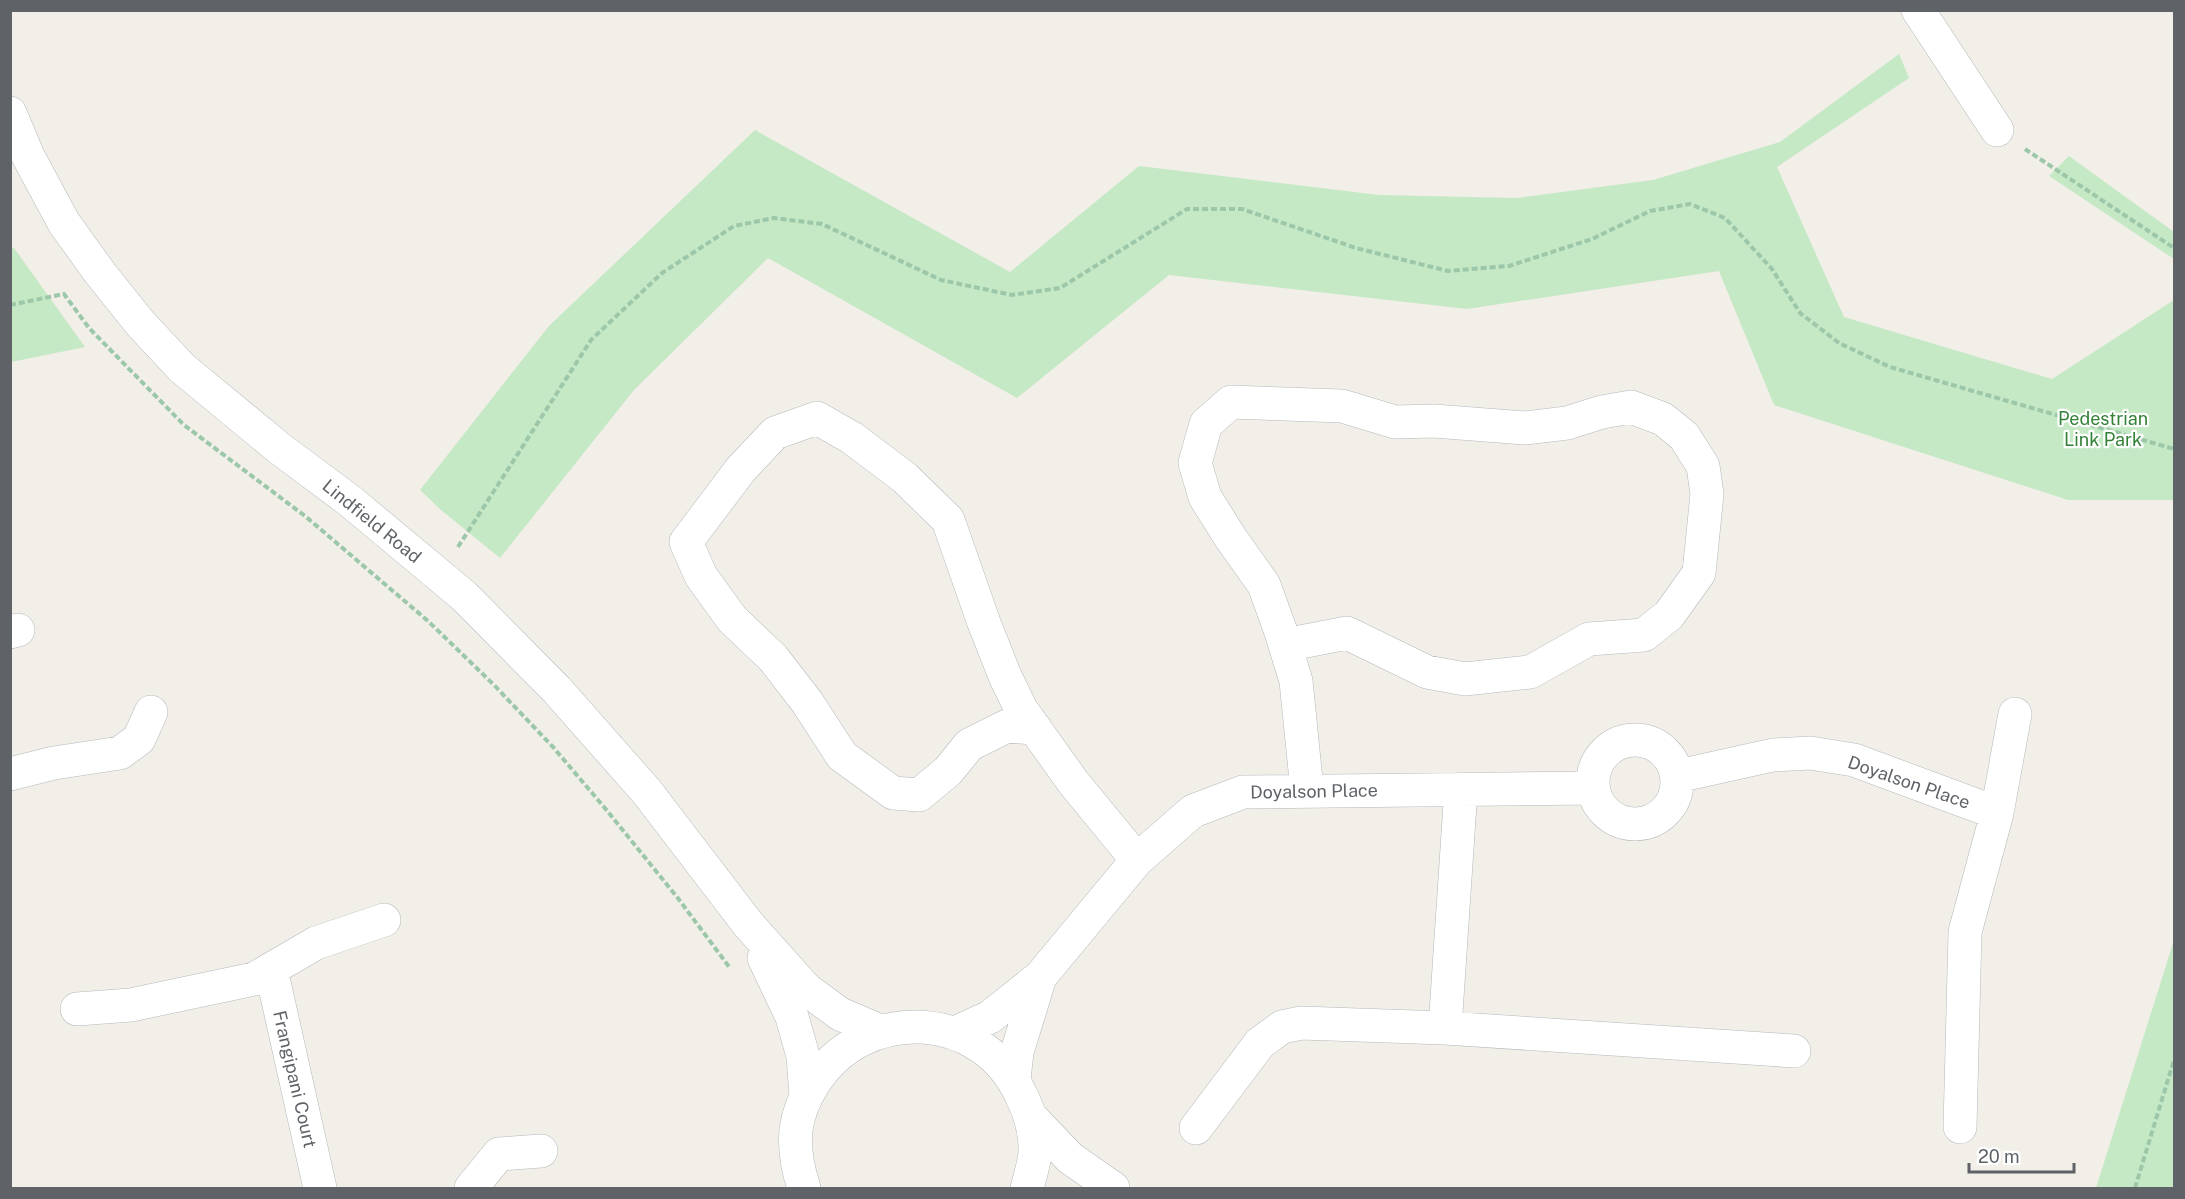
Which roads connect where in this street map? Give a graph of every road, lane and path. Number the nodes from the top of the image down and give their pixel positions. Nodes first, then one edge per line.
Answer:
1 (1918, 10) edge
2 (10, 113) edge
3 (1997, 130) joint
4 (2175, 248) edge
5 (10, 305) edge
6 (2175, 449) edge
7 (440, 575) junction
8 (1285, 645) junction
9 (151, 712) dead end
10 (2015, 714) dead end
11 (1035, 728) junction
12 (10, 774) edge
13 (1678, 776) junction
14 (1593, 788) junction
15 (1461, 789) junction
16 (1307, 790) junction
17 (1997, 813) junction
18 (1137, 860) junction
19 (384, 921) dead end
20 (748, 924) junction
21 (271, 969) junction
22 (731, 969) dead end
23 (1040, 977) junction
24 (77, 1009) dead end
25 (1445, 1028) junction
26 (880, 1031) junction
27 (955, 1033) junction
28 (1794, 1052) dead end
29 (2175, 1060) edge
30 (1014, 1079) junction
31 (806, 1096) junction
32 (1031, 1117) junction
33 (1960, 1127) dead end
34 (1196, 1128) dead end
35 (541, 1151) dead end
36 (320, 1188) edge
37 (471, 1188) edge
38 (804, 1188) edge
39 (1027, 1188) edge
40 (1113, 1188) edge
41 (2135, 1188) edge

1 - 3 street
2 - 7 street, Lindfield Road
3 - 4 path
5 - 22 path
6 - 7 path
7 - 20 street, Lindfield Road
8 - 8 street
8 - 16 street
9 - 12 street
10 - 17 street
11 - 11 street
11 - 18 street
13 - 14 street
13 - 14 street
13 - 17 street, Doyalson Place
14 - 15 street, Doyalson Place
15 - 16 street, Doyalson Place
15 - 25 street
16 - 18 street, Doyalson Place
17 - 33 street
18 - 23 street, Doyalson Place
19 - 21 street
20 - 26 street, Lindfield Road
20 - 31 street, Lindfield Road
21 - 24 street
21 - 36 street, Frangipani Court
23 - 27 street, Doyalson Place
23 - 30 street, Doyalson Place
25 - 28 street
25 - 34 street
26 - 27 street
26 - 31 street
27 - 30 street
29 - 41 path
30 - 32 street
31 - 38 street
32 - 39 street
32 - 40 street
35 - 37 street

